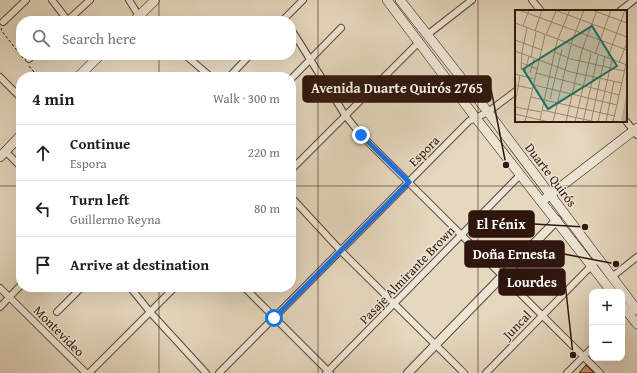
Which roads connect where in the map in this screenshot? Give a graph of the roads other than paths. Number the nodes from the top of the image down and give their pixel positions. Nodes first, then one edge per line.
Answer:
1 (26, 0) edge
2 (52, 0) edge
3 (90, 0) edge
4 (128, 0) edge
5 (155, 0) edge
6 (303, 0) edge
7 (387, 0) edge
8 (400, 0) edge
9 (472, 0) edge
10 (532, 0) edge
11 (634, 0) edge
12 (540, 10) edge
13 (621, 10) edge
14 (64, 16) edge
15 (73, 16) edge
16 (137, 16) edge
17 (142, 16) edge
18 (288, 16) edge
19 (2, 24) edge
20 (341, 28) dead end
21 (427, 35) junction
22 (296, 37) edge
23 (419, 42) junction
24 (310, 59) junction
25 (93, 60) edge
26 (191, 60) edge
27 (245, 60) edge
28 (83, 72) edge
29 (205, 72) edge
30 (233, 72) edge
31 (296, 74) edge
32 (0, 77) edge
33 (515, 92) edge
34 (16, 93) edge
35 (488, 112) junction
36 (345, 115) junction
37 (475, 117) junction
38 (627, 122) edge
39 (636, 131) edge
40 (16, 140) edge
41 (3, 154) edge
42 (16, 163) edge
43 (296, 165) edge
44 (520, 175) junction
45 (409, 182) junction
46 (550, 195) junction
47 (542, 201) junction
48 (296, 202) edge
49 (557, 220) junction
50 (462, 234) junction
51 (341, 251) junction
52 (637, 257) edge
53 (594, 262) junction
54 (503, 275) junction
55 (612, 277) junction
56 (0, 288) edge
57 (610, 289) edge
58 (16, 290) edge
59 (77, 292) edge
60 (134, 292) edge
61 (170, 292) edge
62 (249, 292) edge
63 (9, 297) junction
64 (394, 304) junction
65 (0, 307) edge
66 (637, 310) edge
67 (57, 312) dead end
68 (150, 312) junction
69 (625, 312) edge
70 (543, 315) junction
71 (274, 318) junction
72 (637, 324) edge
73 (436, 346) junction
74 (589, 351) edge
75 (584, 356) junction
76 (328, 372) edge
77 (86, 373) edge
78 (89, 373) edge
79 (206, 373) edge
80 (219, 373) edge
81 (408, 373) edge
82 (464, 373) edge
83 (486, 373) edge
84 (567, 373) edge
85 (600, 373) edge

1 - 19 street
2 - 14 street
3 - 15 street
4 - 16 street
5 - 17 main road
6 - 18 street
7 - 23 main road, Duarte Quirós
8 - 21 main road, Duarte Quirós
9 - 21 street
10 - 12 street
11 - 13 street
20 - 24 street
21 - 35 main road, Duarte Quirós
22 - 24 street
23 - 36 street
23 - 37 main road, Duarte Quirós
24 - 31 street
24 - 36 street
25 - 28 main road
26 - 29 street
27 - 30 street
32 - 34 street
33 - 35 street, Espora
35 - 37 street, Espora
35 - 46 main road, Duarte Quirós
36 - 43 street
36 - 45 street
37 - 44 main road, Duarte Quirós
37 - 45 street, Espora
38 - 39 street
39 - 46 main road
40 - 41 main road
41 - 42 street
44 - 47 main road, Duarte Quirós
44 - 50 street, Pasaje Almirante Brown
45 - 50 street
45 - 51 street, Espora
46 - 47 main road
46 - 53 main road, Duarte Quirós
47 - 49 main road, Duarte Quirós
48 - 51 street
49 - 53 main road, Duarte Quirós
49 - 54 street
50 - 54 street
50 - 64 street, Pasaje Almirante Brown
51 - 64 street
51 - 71 street, Espora
52 - 55 street
53 - 55 main road, Duarte Quirós
53 - 57 main road, Duarte Quirós
53 - 70 street, Juncal
54 - 70 street
54 - 73 street
55 - 66 main road, Duarte Quirós
56 - 63 street, Montevideo
58 - 63 street
59 - 67 street
60 - 68 street
61 - 68 street
62 - 71 street
63 - 65 street
63 - 77 street, Montevideo
64 - 73 street
64 - 76 street, Pasaje Almirante Brown
68 - 78 street
68 - 79 street
69 - 72 main road
70 - 75 street
70 - 83 street, Juncal
71 - 76 street
71 - 80 street, Espora
73 - 81 street
73 - 82 street
74 - 75 street
75 - 84 street
75 - 85 street

